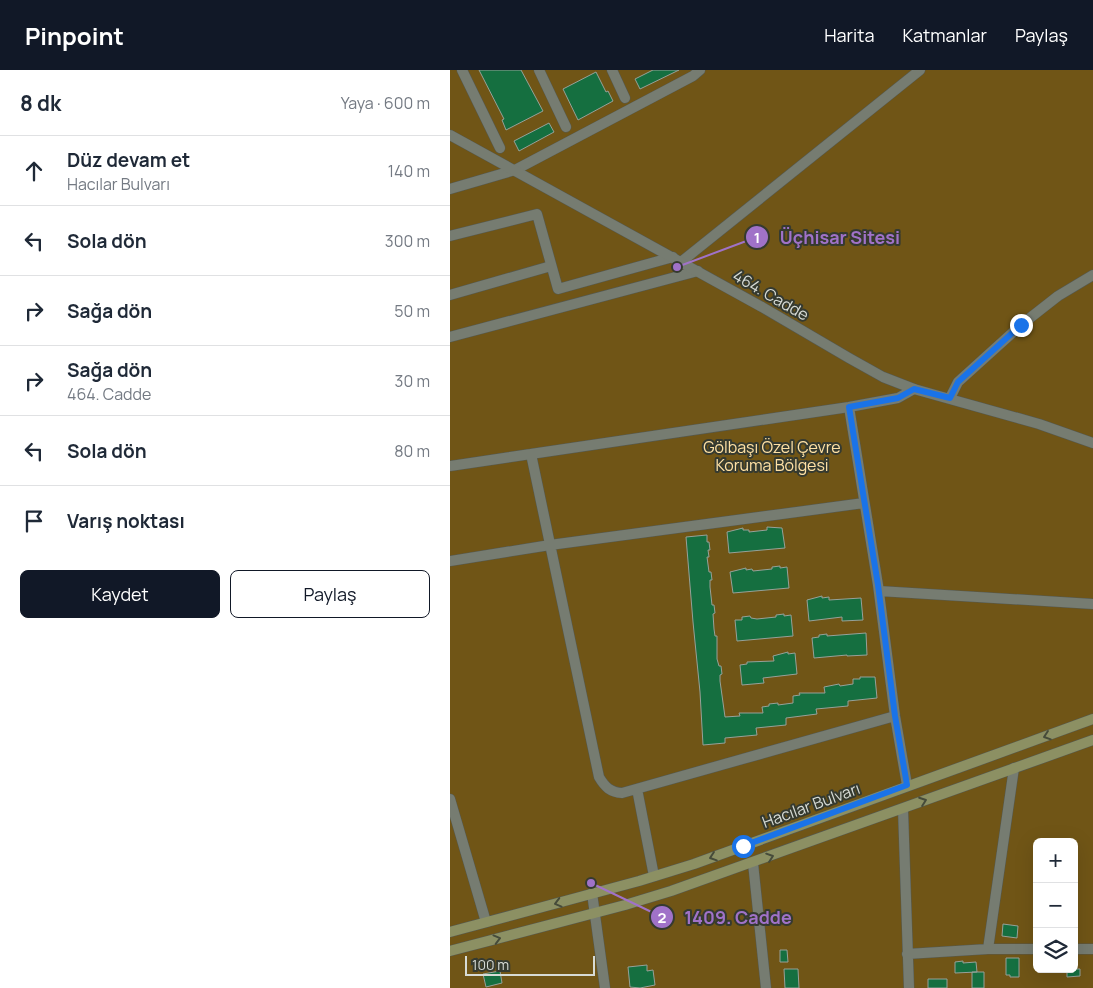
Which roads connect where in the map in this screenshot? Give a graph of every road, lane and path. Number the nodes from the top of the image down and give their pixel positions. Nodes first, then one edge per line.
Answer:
1 (462, 70) edge
2 (538, 70) edge
3 (612, 70) edge
4 (700, 70) edge
5 (920, 70) edge
6 (625, 98) dead end
7 (566, 127) dead end
8 (450, 135) edge
9 (500, 148) dead end
10 (516, 170) junction
11 (450, 189) edge
12 (450, 236) edge
13 (677, 260) junction
14 (550, 266) junction
15 (698, 271) junction
16 (1093, 275) edge
17 (450, 295) edge
18 (450, 337) edge
19 (914, 389) junction
20 (950, 398) junction
21 (849, 407) junction
22 (1093, 443) edge
23 (532, 454) junction
24 (450, 466) edge
25 (864, 503) junction
26 (550, 545) junction
27 (450, 561) edge
28 (879, 590) junction
29 (1093, 604) edge
30 (895, 716) junction
31 (1093, 720) edge
32 (1093, 740) edge
33 (1014, 768) junction
34 (907, 785) junction
35 (637, 789) junction
36 (450, 799) edge
37 (903, 809) junction
38 (753, 863) junction
39 (654, 876) junction
40 (592, 893) junction
41 (596, 913) junction
42 (486, 922) junction
43 (450, 932) edge
44 (988, 949) junction
45 (1033, 949) edge
46 (1078, 949) edge
47 (1093, 949) edge
48 (450, 951) edge
49 (907, 954) junction
50 (605, 988) edge
51 (766, 988) edge
52 (909, 988) edge

1 - 9 street
2 - 7 street
3 - 6 street
4 - 10 street
5 - 13 street
8 - 10 street, 464. Cadde
10 - 11 street
10 - 13 street, 464. Cadde
12 - 14 street
13 - 14 street
13 - 15 street, 464. Cadde
14 - 17 street
15 - 18 street
15 - 19 street, 464. Cadde
16 - 20 street
19 - 20 street, 464. Cadde
19 - 21 street
20 - 22 street, 464. Cadde
21 - 23 street
21 - 25 street
23 - 24 street
23 - 26 street
25 - 26 street
25 - 28 street
26 - 27 street
26 - 35 street
28 - 29 street
28 - 30 street
30 - 34 street
30 - 35 street
31 -> 34 main road, Hacılar Bulvarı
32 - 33 main road
37 -> 33 main road
33 - 44 street
34 -> 39 main road, Hacılar Bulvarı
35 - 39 street
36 - 42 street
38 -> 37 main road
37 - 49 street
38 - 41 main road
38 - 51 street
39 - 40 main road, Hacılar Bulvarı
40 - 41 street
40 -> 42 main road, Hacılar Bulvarı
48 -> 41 main road
41 - 50 street
42 - 43 main road, Hacılar Bulvarı
44 - 45 street
44 - 49 street
46 - 47 street
49 - 52 street

